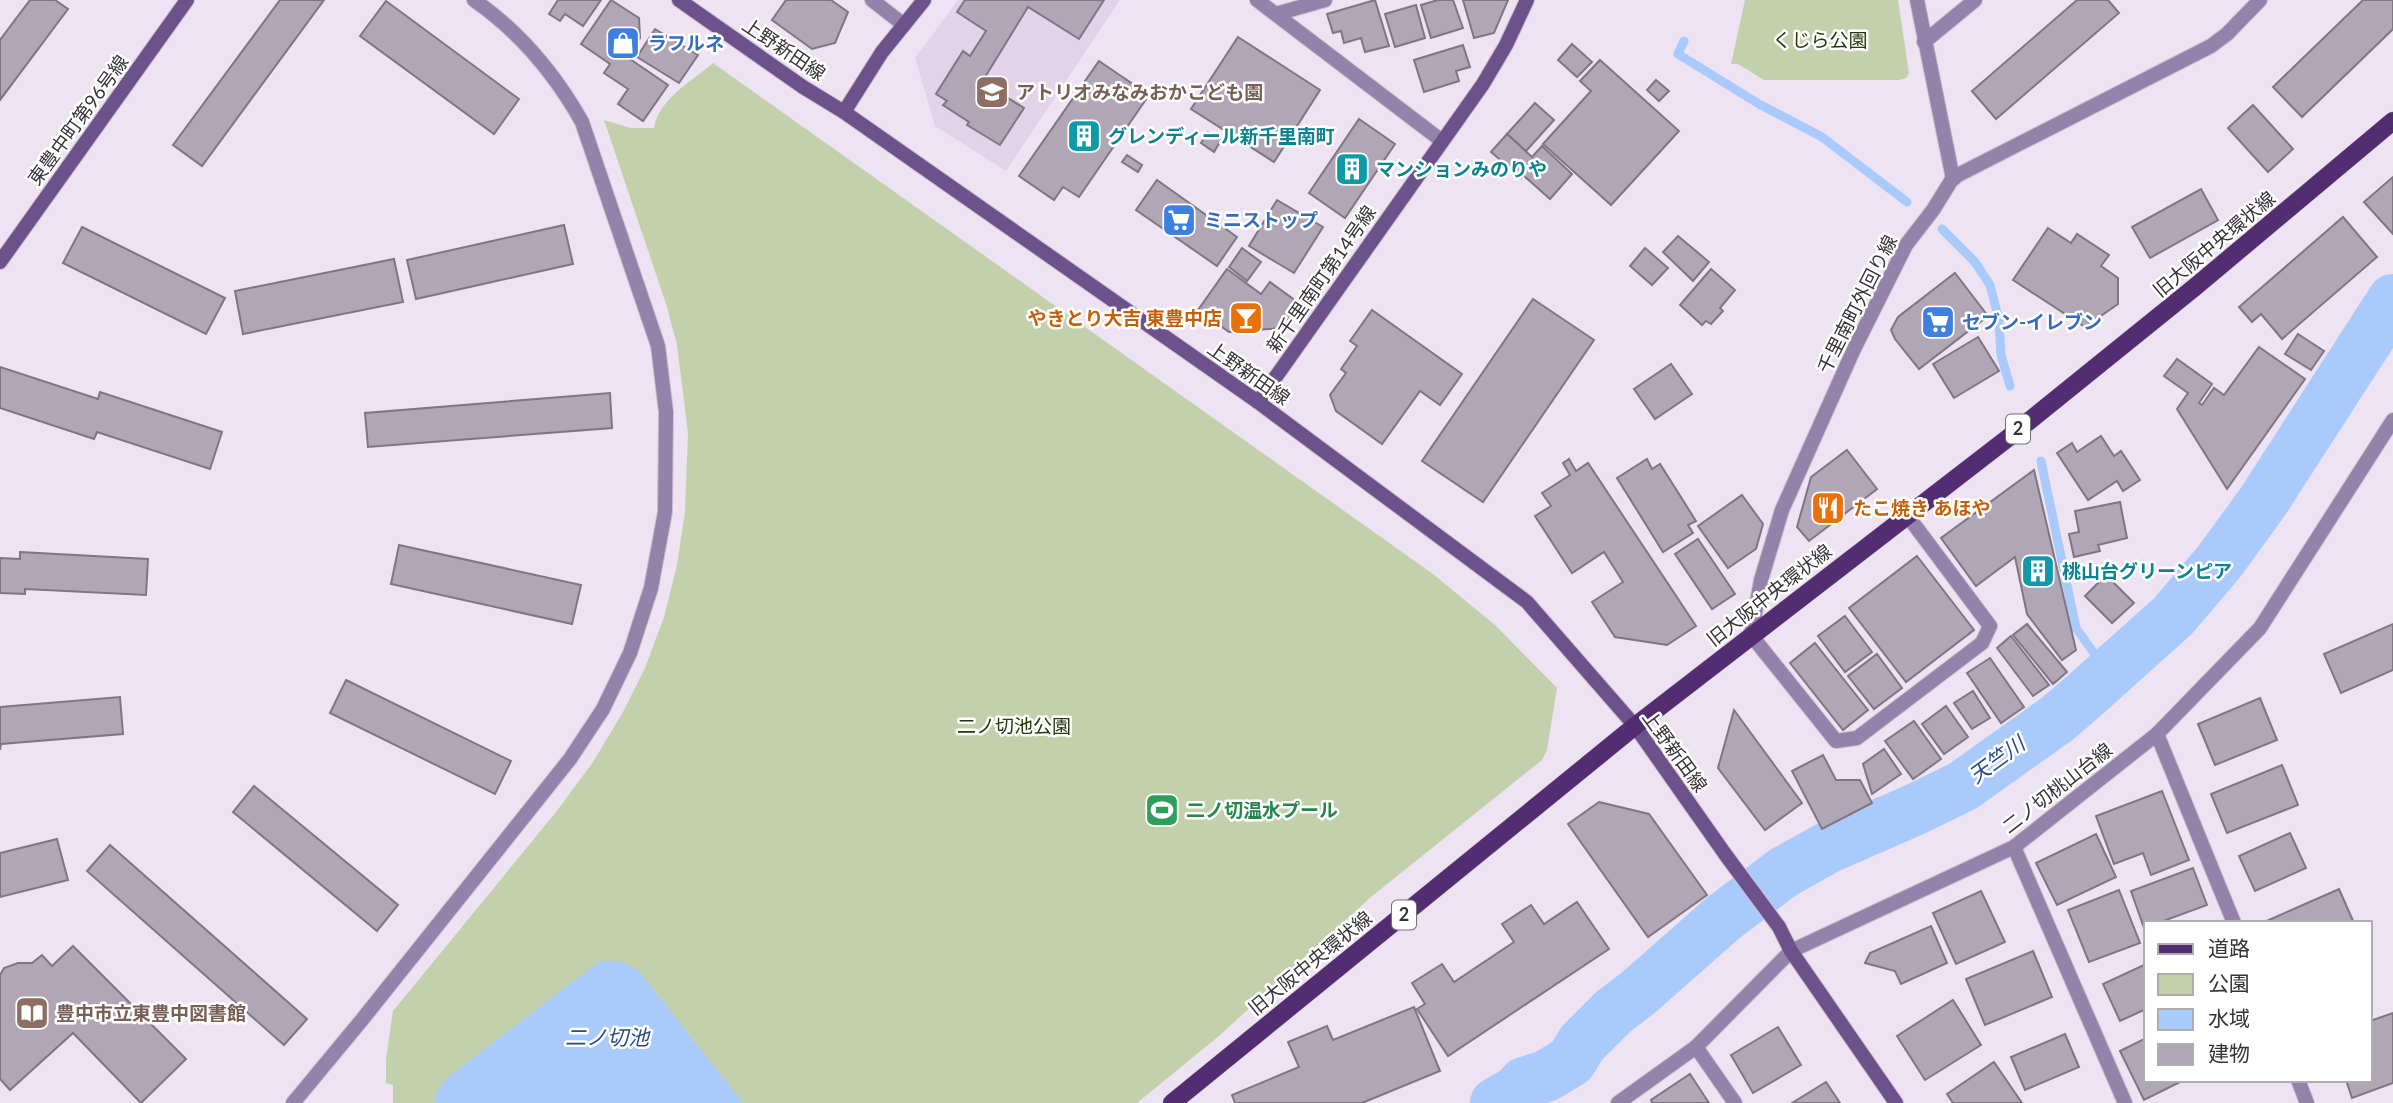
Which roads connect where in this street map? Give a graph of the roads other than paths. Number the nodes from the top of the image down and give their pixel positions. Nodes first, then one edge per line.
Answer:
1 (187, 0) edge
2 (474, 0) edge
3 (680, 0) edge
4 (872, 0) edge
5 (924, 0) edge
6 (1257, 0) edge
7 (1325, 0) edge
8 (1527, 0) edge
9 (1917, 0) edge
10 (1975, 0) edge
11 (2260, 0) edge
12 (1276, 13) junction
13 (904, 25) junction
14 (1924, 42) junction
15 (844, 112) junction
16 (2393, 121) edge
17 (1443, 141) junction
18 (1953, 179) junction
19 (0, 262) edge
20 (1258, 402) junction
21 (2393, 420) edge
22 (1907, 515) junction
23 (1751, 635) junction
24 (1635, 726) junction
25 (2157, 734) junction
26 (2014, 847) junction
27 (2233, 921) edge
28 (1791, 951) junction
29 (1696, 1047) junction
30 (2299, 1082) edge
31 (293, 1103) edge
32 (1173, 1103) edge
33 (1618, 1103) edge
34 (1735, 1103) edge
35 (1896, 1103) edge
36 (2125, 1103) edge
37 (2307, 1103) edge

1 - 19 street, 東豊中町第96号線
2 - 31 street
3 - 15 street, 上野新田線
4 - 13 street
5 - 13 street
6 - 12 street
7 - 12 street
8 - 17 street, 新千里南町第14号線
9 - 14 street
10 - 14 street
11 - 18 street, 千里南町外回り線
12 - 17 street
13 - 15 street
14 - 18 street
15 - 20 street, 上野新田線
16 - 22 main road, 旧大阪中央環状線 / 2
17 - 20 street, 新千里南町第14号線
18 - 23 street, 千里南町外回り線
20 - 24 street, 上野新田線
21 - 25 street, 二ノ切桃山台線
22 - 23 main road, 旧大阪中央環状線 / 2
22 - 23 street
23 - 24 main road, 旧大阪中央環状線 / 2
24 - 28 street, 上野新田線
24 - 32 main road, 旧大阪中央環状線 / 2
25 - 26 street, 二ノ切桃山台線
25 - 27 street
26 - 28 street, 二ノ切桃山台線
26 - 36 street
28 - 29 street, 二ノ切桃山台線
28 - 35 street
29 - 33 street, 二ノ切桃山台線
29 - 34 street
30 - 37 street

